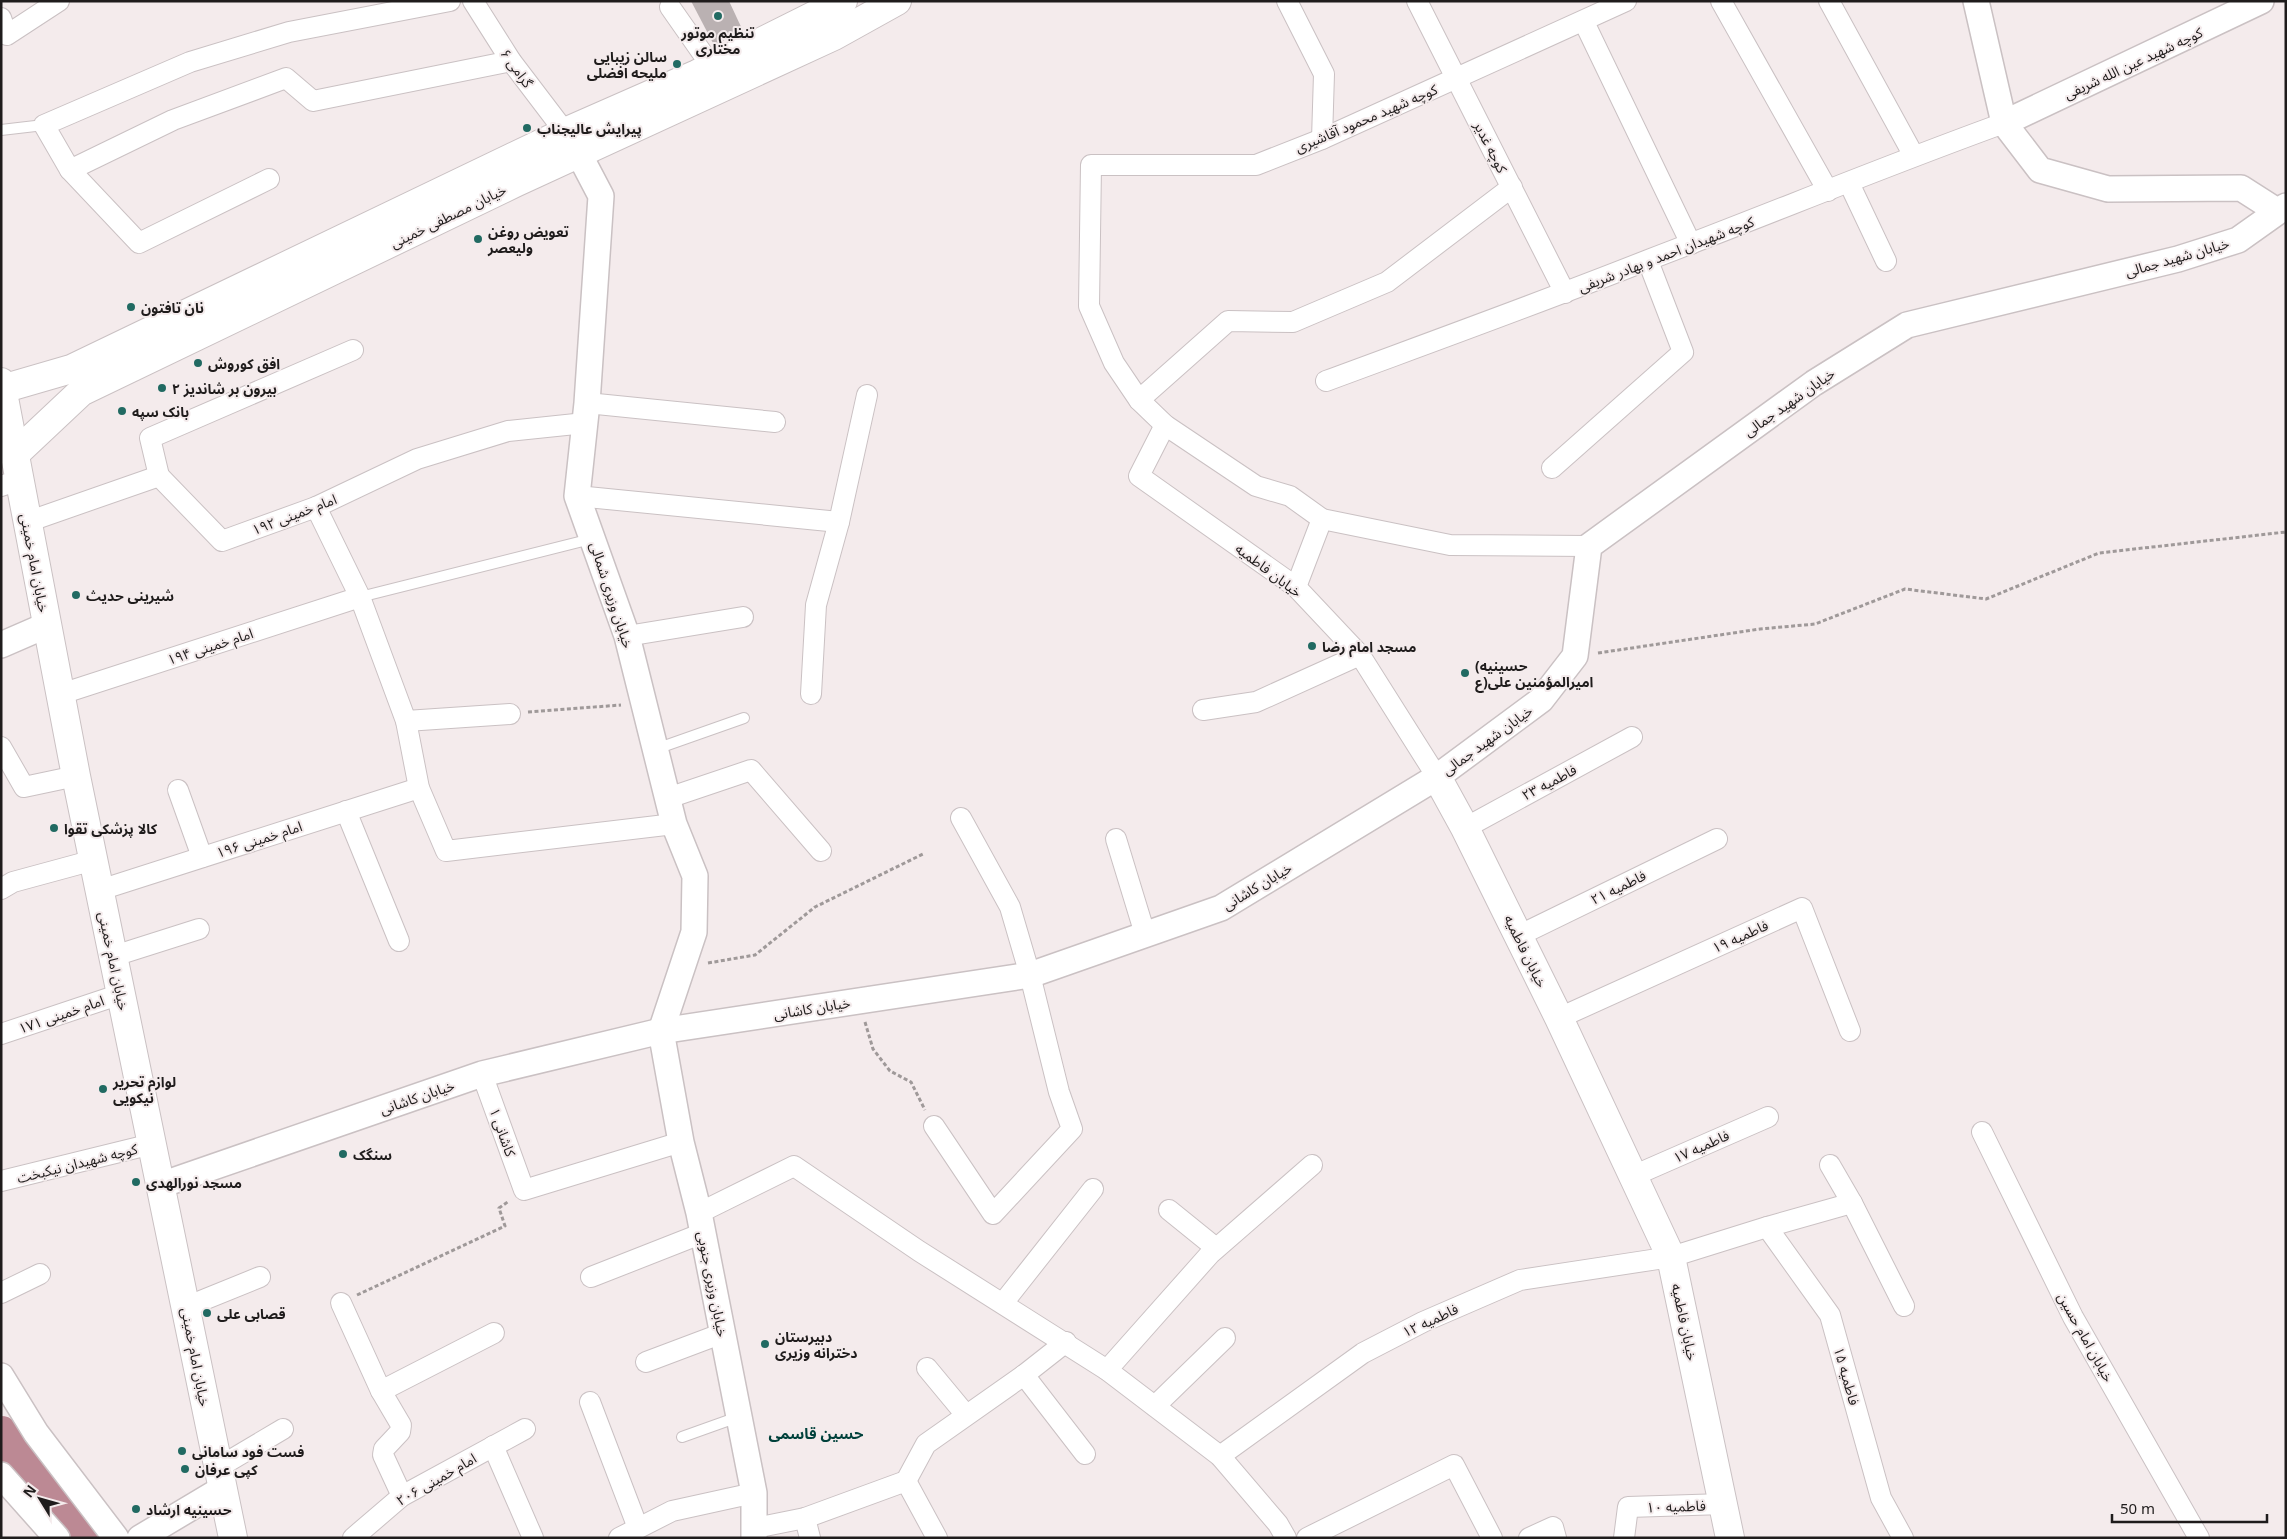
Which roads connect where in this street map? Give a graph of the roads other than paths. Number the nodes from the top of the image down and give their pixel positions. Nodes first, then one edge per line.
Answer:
1 (60, 1) edge
2 (450, 1) edge
3 (473, 1) edge
4 (897, 1) edge
5 (1287, 1) edge
6 (1417, 1) edge
7 (1626, 1) edge
8 (1721, 1) edge
9 (1829, 1) edge
10 (1976, 1) edge
11 (839, 2) edge
12 (2256, 2) edge
13 (670, 7) dead end
14 (1591, 13) edge
15 (1, 18) edge
16 (511, 61) junction
17 (712, 67) junction
18 (1457, 79) junction
19 (2004, 123) junction
20 (44, 125) junction
21 (1, 130) edge
22 (1322, 139) junction
23 (572, 143) junction
24 (1914, 156) junction
25 (70, 170) junction
26 (270, 179) dead end
27 (1849, 183) junction
28 (1512, 188) junction
29 (1828, 191) junction
30 (2282, 208) edge
31 (1691, 244) junction
32 (1648, 261) junction
33 (1886, 261) dead end
34 (1565, 293) junction
35 (353, 350) dead end
36 (76, 380) junction
37 (1326, 381) dead end
38 (1, 382) edge
39 (2, 389) edge
40 (867, 395) dead end
41 (1140, 400) junction
42 (586, 413) junction
43 (775, 422) dead end
44 (1165, 425) junction
45 (1552, 468) dead end
46 (12, 473) edge
47 (159, 476) junction
48 (577, 496) junction
49 (316, 507) junction
50 (1322, 519) junction
51 (27, 522) junction
52 (839, 522) junction
53 (593, 538) junction
54 (1589, 546) junction
55 (1296, 587) junction
56 (360, 597) junction
57 (743, 617) dead end
58 (47, 625) junction
59 (627, 636) junction
60 (1, 645) edge
61 (1360, 655) junction
62 (61, 694) junction
63 (811, 694) dead end
64 (1203, 710) dead end
65 (510, 714) road end
66 (744, 718) dead end
67 (406, 721) junction
68 (1632, 737) dead end
69 (1, 746) edge
70 (656, 749) junction
71 (76, 776) junction
72 (1437, 777) junction
73 (419, 788) junction
74 (178, 790) dead end
75 (668, 798) junction
76 (346, 811) junction
77 (961, 818) dead end
78 (674, 824) junction
79 (1465, 828) junction
80 (1116, 839) dead end
81 (1717, 839) dead end
82 (821, 851) dead end
83 (202, 857) junction
84 (94, 860) junction
85 (1, 889) edge
86 (100, 890) junction
87 (199, 929) dead end
88 (1145, 934) junction
89 (1518, 936) junction
90 (399, 941) dead end
91 (114, 956) junction
92 (1030, 975) junction
93 (121, 994) junction
94 (1559, 1018) junction
95 (1850, 1030) dead end
96 (661, 1031) junction
97 (1, 1034) edge
98 (482, 1074) junction
99 (1768, 1117) dead end
100 (934, 1126) road end
101 (1982, 1132) dead end
102 (681, 1142) junction
103 (152, 1144) junction
104 (1312, 1164) dead end
105 (1830, 1165) dead end
106 (1633, 1176) junction
107 (1, 1181) edge
108 (161, 1185) junction
109 (1093, 1189) dead end
110 (1852, 1203) junction
111 (1169, 1210) dead end
112 (701, 1223) junction
113 (1767, 1227) junction
114 (1216, 1248) junction
115 (1671, 1257) junction
116 (40, 1274) dead end
117 (260, 1277) dead end
118 (591, 1277) dead end
119 (1, 1293) edge
120 (341, 1302) road end
121 (1003, 1303) junction
122 (1904, 1306) dead end
123 (186, 1307) junction
124 (723, 1333) junction
125 (494, 1334) dead end
126 (1225, 1338) dead end
127 (1066, 1342) junction
128 (646, 1362) dead end
129 (927, 1368) dead end
130 (1107, 1370) junction
131 (1024, 1375) junction
132 (1, 1376) edge
133 (381, 1391) junction
134 (590, 1402) dead end
135 (1155, 1406) junction
136 (966, 1415) junction
137 (739, 1416) junction
138 (283, 1429) dead end
139 (525, 1429) dead end
140 (682, 1437) dead end
141 (493, 1446) junction
142 (1085, 1454) dead end
143 (1220, 1456) junction
144 (1, 1475) edge
145 (220, 1478) junction
146 (906, 1481) junction
147 (754, 1493) junction
148 (402, 1496) junction
149 (1724, 1504) junction
150 (805, 1518) junction
151 (638, 1528) junction
152 (754, 1533) edge
153 (57, 1538) edge
154 (116, 1538) edge
155 (140, 1538) edge
156 (233, 1538) edge
157 (353, 1538) edge
158 (532, 1538) edge
159 (619, 1538) edge
160 (810, 1538) edge
161 (937, 1538) edge
162 (1286, 1538) edge
163 (1307, 1538) edge
164 (1492, 1538) edge
165 (1529, 1538) edge
166 (1556, 1538) edge
167 (1624, 1538) edge
168 (1730, 1538) edge
169 (1903, 1538) edge
170 (2199, 1538) edge

1 - 15 street
2 - 20 street
3 - 16 street, گرامی ۶
4 - 23 main road, خیابان مصطفی خمینی
5 - 22 street
6 - 18 street, کوچه غدیر
7 - 14 street, کوچه شهید محمود آقاشیری
8 - 29 street
9 - 24 street
10 - 19 street
11 - 17 main road, خیابان مصطفی خمینی
12 - 19 street, کوچه شهید عین الله شریفی
13 - 17 street
14 - 18 street, کوچه شهید محمود آقاشیری
14 - 31 street
16 - 23 street, گرامی ۶
16 - 25 street
17 - 23 main road, خیابان مصطفی خمینی
18 - 22 street, کوچه شهید محمود آقاشیری
18 - 28 street, کوچه غدیر
19 - 24 street, کوچه شهیدان احمد و بهادر شریفی
19 - 30 street
20 - 21 lane
20 - 25 street
22 - 41 street, کوچه شهید محمود آقاشیری
23 - 36 main road, خیابان مصطفی خمینی
23 - 42 street, خیابان وزیری شمالی
24 - 27 street, کوچه شهیدان احمد و بهادر شریفی
25 - 26 street
27 - 29 street, کوچه شهیدان احمد و بهادر شریفی
27 - 33 street
28 - 34 street, کوچه غدیر
28 - 41 street
29 - 31 street, کوچه شهیدان احمد و بهادر شریفی
30 - 54 street, خیابان شهید جمالی
31 - 32 street, کوچه شهیدان احمد و بهادر شریفی
32 - 34 street, کوچه شهیدان احمد و بهادر شریفی
32 - 45 street
34 - 37 street, کوچه شهیدان احمد و بهادر شریفی
35 - 47 street
36 - 39 main road, خیابان مصطفی خمینی
36 - 46 main road, خیابان مصطفی خمینی
38 - 39 main road, خیابان امام خمینی
39 - 46 main road, خیابان امام خمینی
40 - 52 street
41 - 44 street
42 - 43 street, امام خمینی ۱۹۲
42 - 48 street, خیابان وزیری شمالی
42 - 49 street, امام خمینی ۱۹۲
44 - 50 street
44 - 55 street, خیابان فاطمیه
46 - 51 main road, خیابان امام خمینی
47 - 49 street, امام خمینی ۱۹۲
47 - 51 street
48 - 52 street
48 - 53 street, خیابان وزیری شمالی
49 - 56 street
50 - 54 street
50 - 55 street
51 - 58 main road, خیابان امام خمینی
52 - 63 street
53 - 56 lane
53 - 59 street, خیابان وزیری شمالی
54 - 72 street, خیابان شهید جمالی
55 - 61 street, خیابان فاطمیه
56 - 62 street, امام خمینی ۱۹۴
56 - 67 street
57 - 59 street
58 - 60 street
58 - 62 main road, خیابان امام خمینی
59 - 70 street, خیابان وزیری شمالی
61 - 64 street
61 - 72 street, خیابان فاطمیه
62 - 71 main road, خیابان امام خمینی
65 - 67 street
66 - 70 lane
67 - 73 street
68 - 79 street, فاطمیه ۲۳
69 - 71 street
70 - 75 street, خیابان وزیری شمالی
71 - 84 main road, خیابان امام خمینی
72 - 79 main road, خیابان فاطمیه
72 - 88 street, خیابان کاشانی
73 - 76 street, امام خمینی ۱۹۶
73 - 78 street
74 - 83 street
75 - 78 street, خیابان وزیری شمالی
75 - 82 street
76 - 83 street, امام خمینی ۱۹۶
76 - 90 street
77 - 92 street
78 - 96 street, خیابان وزیری شمالی
79 - 89 main road, خیابان فاطمیه
80 - 88 street
81 - 89 street, فاطمیه ۲۱
83 - 86 street, امام خمینی ۱۹۶
84 - 85 street
84 - 86 main road, خیابان امام خمینی
86 - 91 main road, خیابان امام خمینی
87 - 91 street
88 - 92 street, خیابان کاشانی
89 - 94 main road, خیابان فاطمیه
91 - 93 main road, خیابان امام خمینی
92 - 96 street, خیابان کاشانی
92 - 100 street
93 - 97 street, امام خمینی ۱۷۱
93 - 103 main road, خیابان امام خمینی
94 - 95 street, فاطمیه ۱۹
94 - 106 main road, خیابان فاطمیه
96 - 98 street, خیابان کاشانی
96 - 102 street, خیابان وزیری جنوبی
98 - 102 street, کاشانی ۱
98 - 108 street, خیابان کاشانی
99 - 106 street, فاطمیه ۱۷
101 - 170 street, خیابان امام حسین
102 - 112 street, خیابان وزیری جنوبی
103 - 107 street, کوچه شهیدان نیکبخت
103 - 108 main road, خیابان امام خمینی
104 - 114 street
105 - 110 street
106 - 115 main road, خیابان فاطمیه
108 - 123 main road, خیابان امام خمینی
109 - 121 street
110 - 113 street
110 - 122 street
111 - 114 street
112 - 118 street
112 - 121 street
112 - 124 street, خیابان وزیری جنوبی
113 - 115 street
113 - 169 street, فاطمیه ۱۵
114 - 130 street
115 - 143 street, فاطمیه ۱۲
115 - 149 main road, خیابان فاطمیه
116 - 119 street
117 - 123 street
120 - 133 street
121 - 127 street
123 - 145 main road, خیابان امام خمینی
124 - 128 street
124 - 137 street, خیابان وزیری جنوبی
125 - 133 street
126 - 135 street
127 - 130 street
127 - 131 street
129 - 136 street
130 - 135 street
131 - 136 street
131 - 142 street
132 - 154 street
133 - 148 street
134 - 151 street
135 - 143 street
136 - 146 street
137 - 140 lane
137 - 147 street, خیابان وزیری جنوبی
138 - 145 street
139 - 141 street, امام خمینی ۲۰۶
141 - 148 street, امام خمینی ۲۰۶
141 - 158 street
143 - 162 street
144 - 153 street
145 - 155 street
145 - 156 main road, خیابان امام خمینی
146 - 150 street
146 - 161 street
147 - 151 street
147 - 152 street, خیابان وزیری جنوبی
148 - 157 street, امام خمینی ۲۰۶
149 - 167 street, فاطمیه ۱۰
149 - 168 main road, خیابان فاطمیه
150 - 152 street
150 - 160 street
151 - 159 street
163 - 164 street
165 - 166 street

